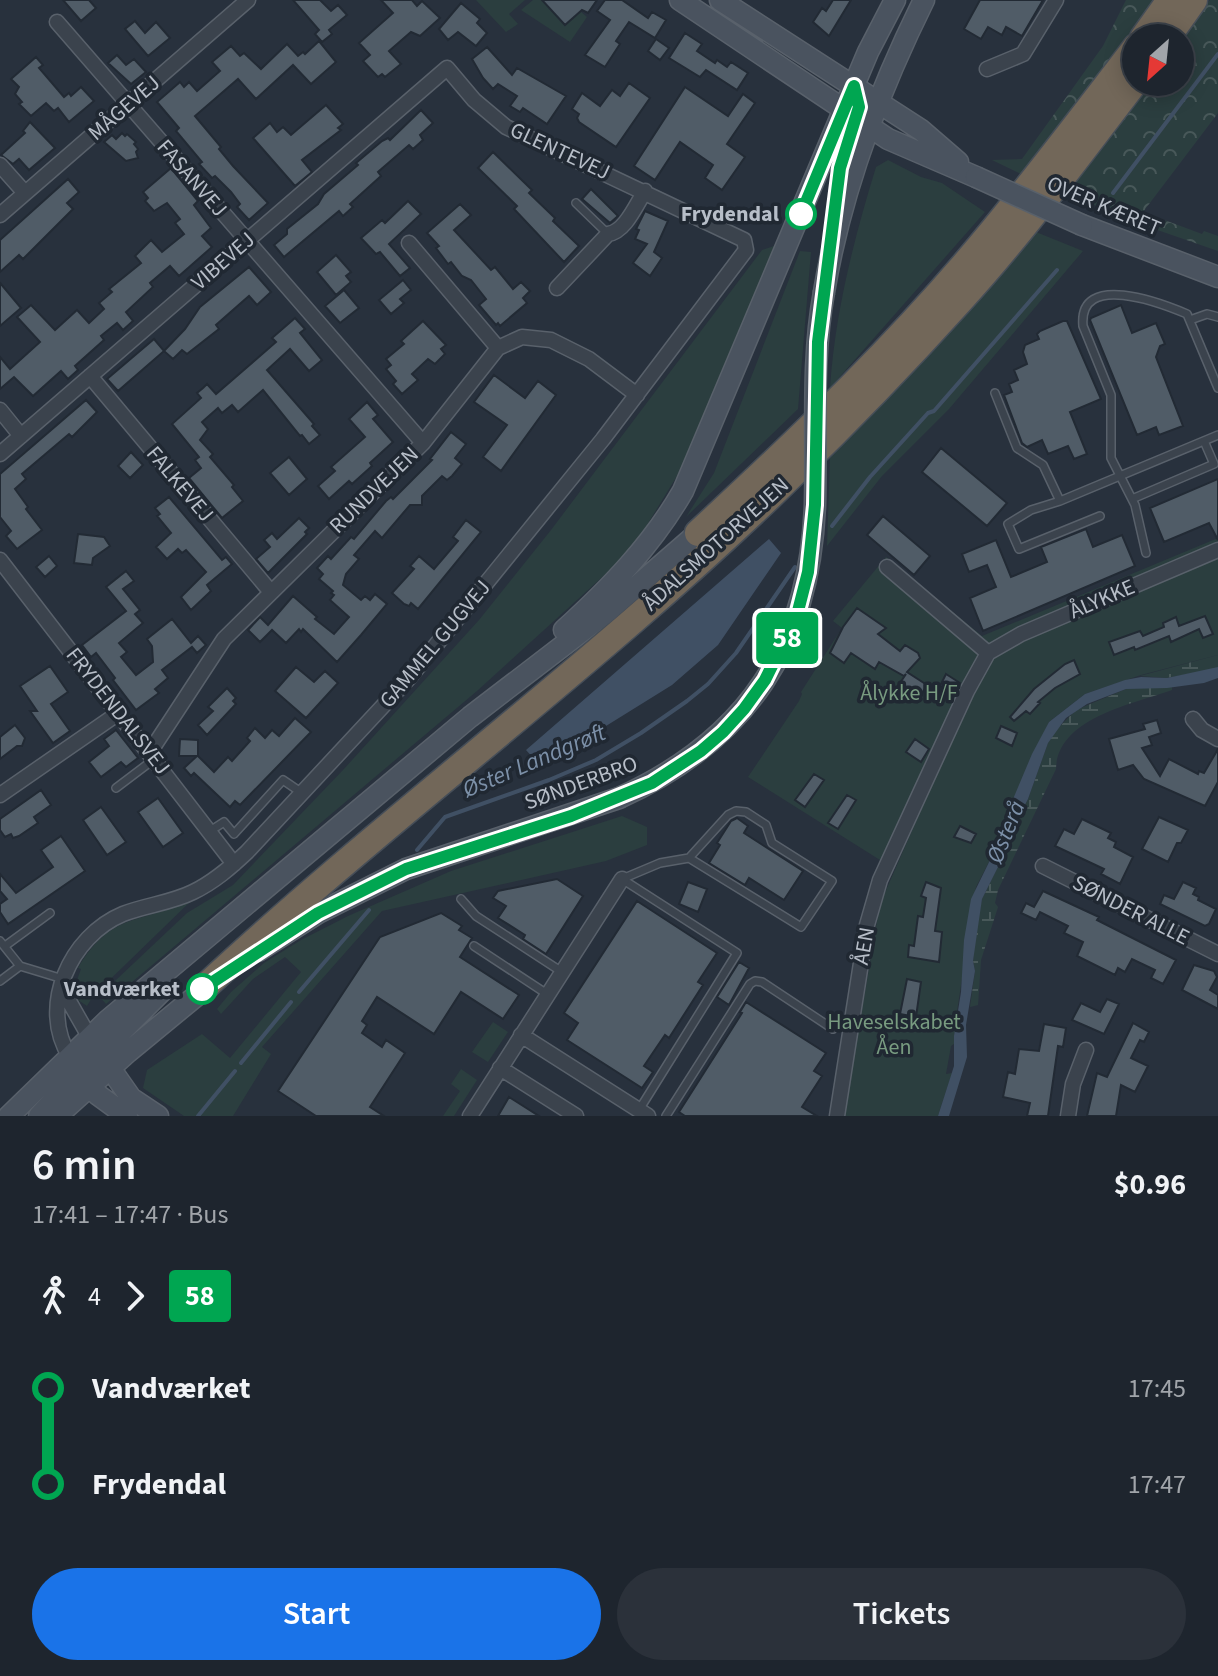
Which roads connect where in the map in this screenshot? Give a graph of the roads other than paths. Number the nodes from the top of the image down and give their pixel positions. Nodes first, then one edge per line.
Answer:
1 (248, 0) edge
2 (680, 0) edge
3 (720, 0) edge
4 (895, 0) edge
5 (904, 0) edge
6 (924, 0) edge
7 (1056, 0) edge
8 (1170, 0) edge
9 (1194, 0) edge
10 (57, 22) dead end
11 (1153, 24) edge
12 (1177, 24) edge
13 (1122, 65) edge
14 (447, 68) joint
15 (987, 69) dead end
16 (865, 94) junction
17 (1124, 96) edge
18 (129, 105) junction
19 (857, 118) junction
20 (0, 165) edge
21 (975, 176) junction
22 (645, 191) junction
23 (25, 193) junction
24 (576, 203) dead end
25 (0, 215) edge
26 (608, 234) junction
27 (744, 240) joint
28 (247, 241) junction
29 (409, 243) dead end
30 (1218, 277) edge
31 (557, 288) dead end
32 (1218, 317) edge
33 (1190, 320) junction
34 (498, 348) junction
35 (90, 376) junction
36 (1218, 388) edge
37 (995, 393) dead end
38 (637, 395) junction
39 (0, 410) edge
40 (1218, 435) edge
41 (21, 436) junction
42 (1204, 441) junction
43 (423, 443) junction
44 (0, 454) edge
45 (1121, 476) junction
46 (1132, 499) junction
47 (1060, 501) junction
48 (1100, 516) dead end
49 (698, 533) joint
50 (1218, 550) edge
51 (1146, 553) dead end
52 (2, 567) edge
53 (887, 567) dead end
54 (270, 591) junction
55 (988, 653) junction
56 (120, 712) junction
57 (470, 717) junction
58 (1193, 719) dead end
59 (1218, 739) edge
60 (153, 755) junction
61 (116, 788) dead end
62 (302, 793) junction
63 (0, 795) edge
64 (210, 831) junction
65 (689, 858) junction
66 (234, 864) junction
67 (1043, 866) dead end
68 (622, 879) junction
69 (461, 899) dead end
70 (50, 913) dead end
71 (3, 944) edge
72 (474, 946) dead end
73 (1218, 954) edge
74 (20, 966) junction
75 (562, 972) junction
76 (63, 979) junction
77 (0, 981) edge
78 (206, 986) junction
79 (547, 994) junction
80 (833, 1029) dead end
81 (521, 1035) junction
82 (1086, 1050) dead end
83 (100, 1053) junction
84 (500, 1068) junction
85 (80, 1071) junction
86 (644, 1113) edge
87 (9, 1116) edge
88 (39, 1116) edge
89 (57, 1116) edge
90 (127, 1116) edge
91 (158, 1116) edge
92 (470, 1116) edge
93 (576, 1116) edge
94 (666, 1116) edge
95 (837, 1116) edge
96 (1068, 1116) edge

1 - 18 street, MÅGEVEJ
2 - 19 street, OVER KÆRET
3 - 16 street, OVER KÆRET
4 - 16 street
5 - 16 street
6 - 16 street
7 - 15 street
8 - 11 highway
9 - 12 highway
10 - 18 street, FASANVEJ
13 - 49 highway
14 - 22 street, GLENTEVEJ
14 - 28 street, VIBEVEJ
16 - 19 street, SØNDERBRO
16 - 19 street, SØNDERBRO
16 - 21 street, OVER KÆRET
17 - 78 highway, ÅDALSMOTORVEJEN
18 - 23 street, MÅGEVEJ
18 - 28 street, FASANVEJ
19 - 21 street, OVER KÆRET
19 - 57 street, SØNDERBRO
19 - 78 street, SØNDERBRO, bridge
20 - 23 street
21 - 30 street, OVER KÆRET, bridge
22 - 26 street
22 - 27 street, GLENTEVEJ
23 - 25 street, MÅGEVEJ
24 - 26 lane
26 - 31 street
27 - 38 street, GAMMEL GUGVEJ
28 - 35 street, VIBEVEJ
28 - 43 street, FASANVEJ
29 - 34 street
32 - 33 lane
33 - 36 lane
33 - 45 lane
34 - 38 street
34 - 43 street, RUNDVEJEN
35 - 41 street, VIBEVEJ
35 - 54 street, FALKEVEJ
37 - 47 lane
38 - 62 street, GAMMEL GUGVEJ
39 - 41 street
40 - 42 lane
41 - 44 street, VIBEVEJ
42 - 45 lane
42 - 46 lane
43 - 54 street, RUNDVEJEN
45 - 46 lane
45 - 47 lane
46 - 51 lane
47 - 48 lane
49 - 57 street, SØNDERBRO
50 - 55 street, ÅLYKKE
52 - 56 street, FRYDENDALSVEJ
53 - 55 street
54 - 60 street, RUNDVEJEN
55 - 95 street, ÅEN
56 - 60 street, FRYDENDALSVEJ
56 - 63 street
57 - 83 street, SØNDERBRO
58 - 59 street
60 - 61 lane
60 - 64 street, FRYDENDALSVEJ
62 - 64 lane
62 - 66 street, GAMMEL GUGVEJ
64 - 66 street, FRYDENDALSVEJ
65 - 65 lane
65 - 68 lane
66 - 76 street, GAMMEL GUGVEJ
67 - 73 street, SØNDER ALLE
68 - 75 street
68 - 86 lane
69 - 75 lane
70 - 71 lane
71 - 74 lane
72 - 79 lane
74 - 76 lane
74 - 77 lane
75 - 79 street
76 - 83 street
76 - 85 street, GAMMEL GUGVEJ
78 - 83 street, SØNDERBRO
79 - 81 street
80 - 94 lane
81 - 84 street
81 - 86 street
82 - 96 street
83 - 85 street, SØNDERBRO
83 - 85 street
83 - 91 street
84 - 92 street
84 - 93 street
85 - 87 street, SØNDERBRO
85 - 88 street
85 - 89 street, SØNDERBRO
85 - 90 street

